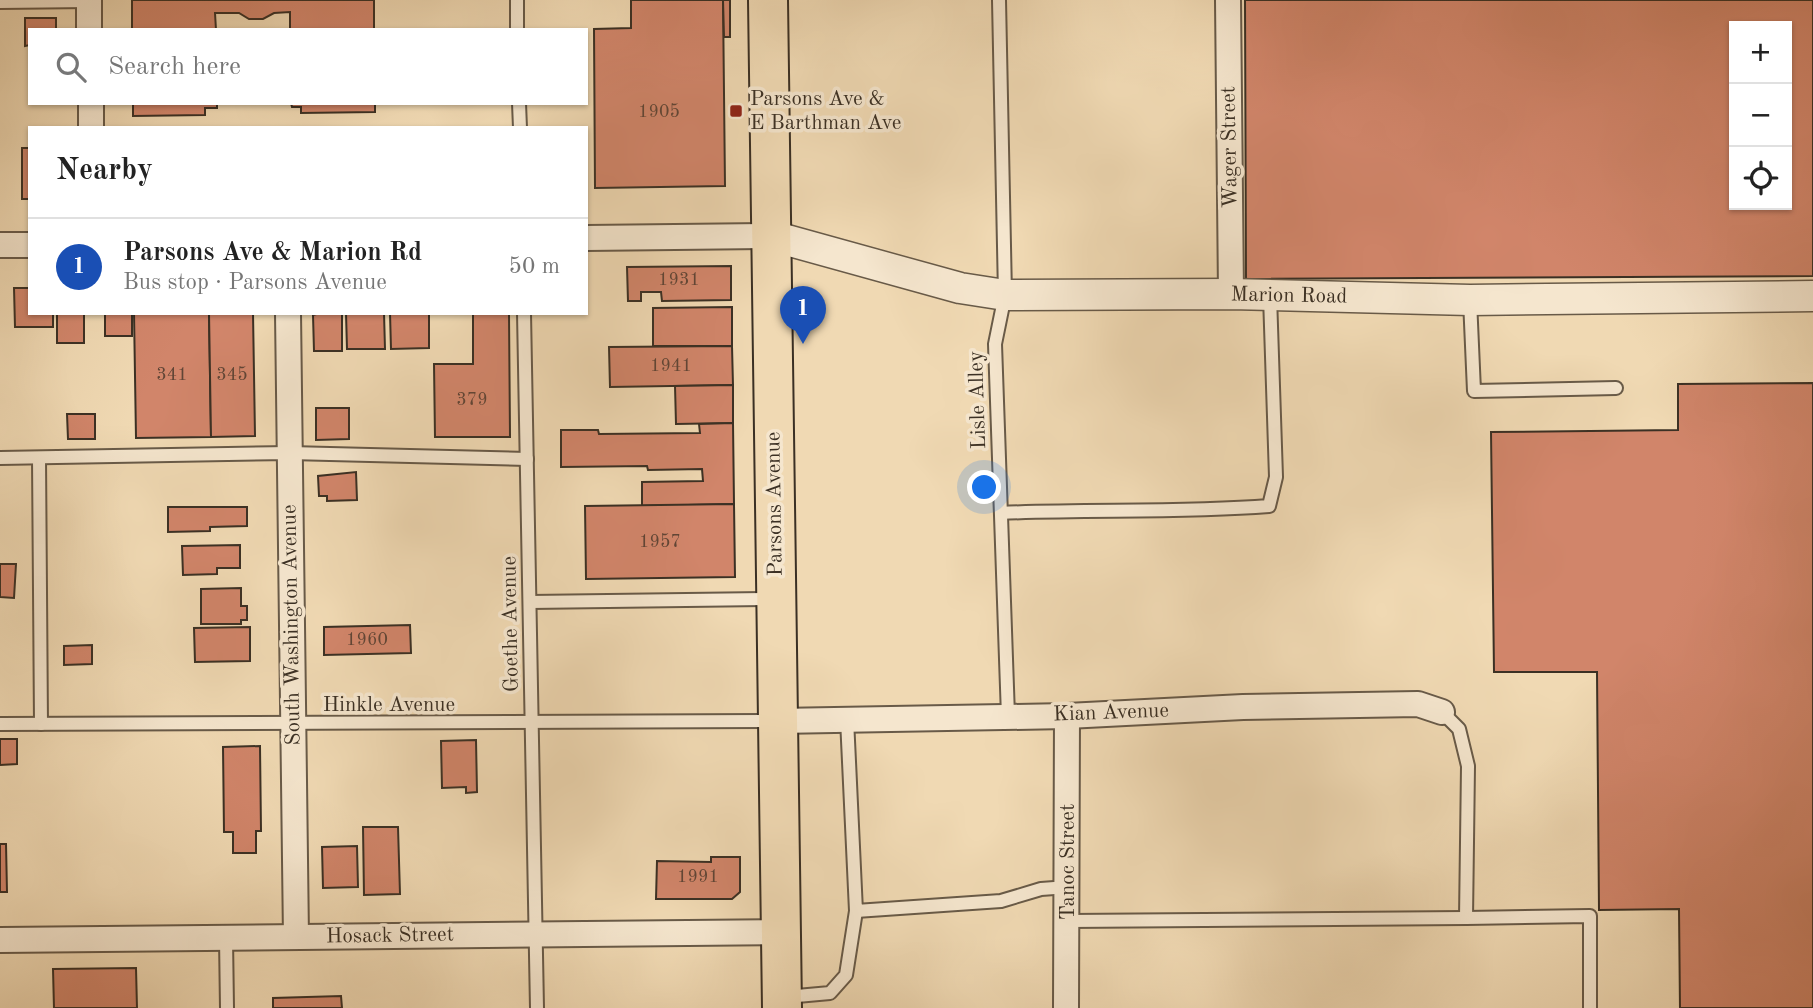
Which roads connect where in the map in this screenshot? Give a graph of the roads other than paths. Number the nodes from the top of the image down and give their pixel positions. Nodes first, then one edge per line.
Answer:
1 (89, 0) edge
2 (516, 0) edge
3 (768, 0) edge
4 (999, 0) edge
5 (1228, 0) edge
6 (0, 2) edge
7 (89, 28) edge
8 (517, 28) edge
9 (91, 105) edge
10 (519, 105) edge
11 (91, 126) edge
12 (520, 126) edge
13 (772, 236) junction
14 (588, 238) edge
15 (0, 245) edge
16 (28, 245) edge
17 (1231, 294) junction
18 (1006, 295) junction
19 (1270, 296) junction
20 (1813, 296) edge
21 (1470, 300) junction
22 (288, 315) edge
23 (524, 315) edge
24 (1616, 388) dead end
25 (289, 453) junction
26 (0, 458) edge
27 (39, 458) junction
28 (527, 459) junction
29 (1001, 513) junction
30 (777, 599) junction
31 (530, 602) junction
32 (1443, 712) joint
33 (1008, 716) junction
34 (1067, 716) junction
35 (847, 719) junction
36 (778, 721) junction
37 (0, 724) edge
38 (41, 724) junction
39 (532, 724) junction
40 (293, 725) junction
41 (1068, 887) junction
42 (856, 911) junction
43 (1466, 918) junction
44 (1068, 921) junction
45 (781, 932) junction
46 (536, 935) junction
47 (296, 937) junction
48 (226, 938) junction
49 (0, 940) edge
50 (782, 1003) edge
51 (227, 1008) edge
52 (537, 1008) edge
53 (1066, 1008) edge
54 (1590, 1008) edge

1 - 6 lane
1 - 7 street
2 - 8 lane
3 - 13 main road, Parsons Avenue
4 - 18 lane, Lisle Alley
5 - 17 street, Wager Street
9 - 11 street
10 - 12 lane
13 - 14 street
13 - 18 street, Marion Road
13 - 30 main road, Parsons Avenue
15 - 16 street
17 - 18 street, Marion Road
17 - 19 street, Marion Road
18 - 29 lane, Lisle Alley
19 - 21 street, Marion Road
19 - 29 lane
20 - 21 street, Marion Road
21 - 24 lane
22 - 25 street, South Washington Avenue
23 - 28 lane, Goethe Avenue
25 - 27 lane
25 - 28 lane
25 - 40 street, South Washington Avenue
26 - 27 lane
27 - 38 lane
28 - 31 lane, Goethe Avenue
29 - 33 lane, Lisle Alley
30 - 31 lane
30 - 36 main road, Parsons Avenue
31 - 39 lane, Goethe Avenue
32 - 34 street, Kian Avenue
32 - 43 lane
33 - 34 street, Kian Avenue
33 - 35 street, Kian Avenue
34 - 41 street, Tanoc Street
35 - 36 street, Kian Avenue
35 - 42 lane
36 - 39 lane, Hinkle Avenue
36 - 45 main road, Parsons Avenue
37 - 38 lane, Hinkle Avenue
38 - 40 lane, Hinkle Avenue
39 - 40 lane, Hinkle Avenue
39 - 46 lane, Goethe Avenue
40 - 47 street, South Washington Avenue
41 - 42 lane
41 - 44 street, Tanoc Street
42 - 50 lane
43 - 44 lane
43 - 54 lane
44 - 53 street, Tanoc Street
45 - 46 street, Hosack Street
45 - 50 main road, Parsons Avenue
46 - 47 street, Hosack Street
46 - 52 lane, Goethe Avenue
47 - 48 street, Hosack Street
48 - 49 street, Hosack Street
48 - 51 lane

